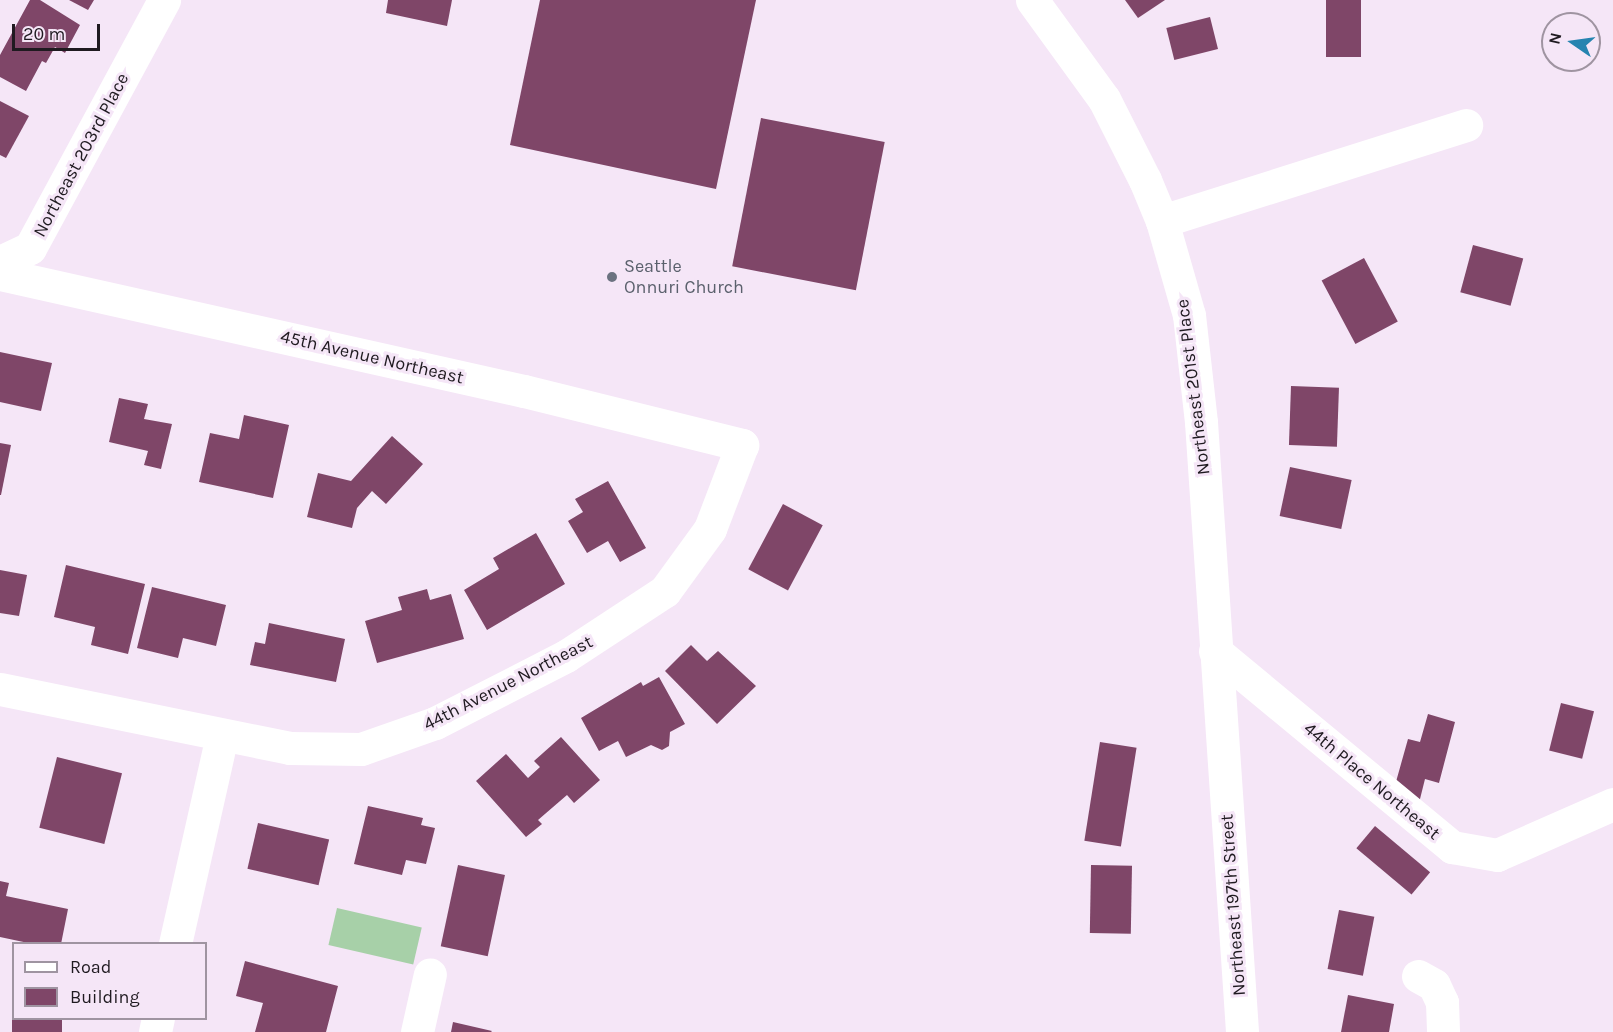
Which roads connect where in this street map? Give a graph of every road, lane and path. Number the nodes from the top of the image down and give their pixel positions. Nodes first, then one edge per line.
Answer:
1 (164, 0) edge
2 (1032, 0) edge
3 (1466, 125) dead end
4 (1162, 221) junction
5 (0, 262) edge
6 (0, 274) edge
7 (742, 445) joint
8 (1215, 651) junction
9 (0, 689) edge
10 (222, 736) junction
11 (1225, 777) joint
12 (1613, 804) edge
13 (175, 942) edge
14 (430, 974) dead end
15 (1418, 976) dead end
16 (417, 1032) edge
17 (1242, 1032) edge
18 (1443, 1032) edge

1 - 5 street, Northeast 203rd Place
2 - 4 street, Northeast 201st Place
3 - 4 street
4 - 8 street, Northeast 201st Place
6 - 7 street, 45th Avenue Northeast
7 - 10 street, 44th Avenue Northeast
8 - 11 street, Northeast 201st Place
8 - 12 street, 44th Place Northeast
9 - 10 street, 44th Avenue Northeast
10 - 13 street
11 - 17 street, Northeast 197th Street
14 - 16 street
15 - 18 street

